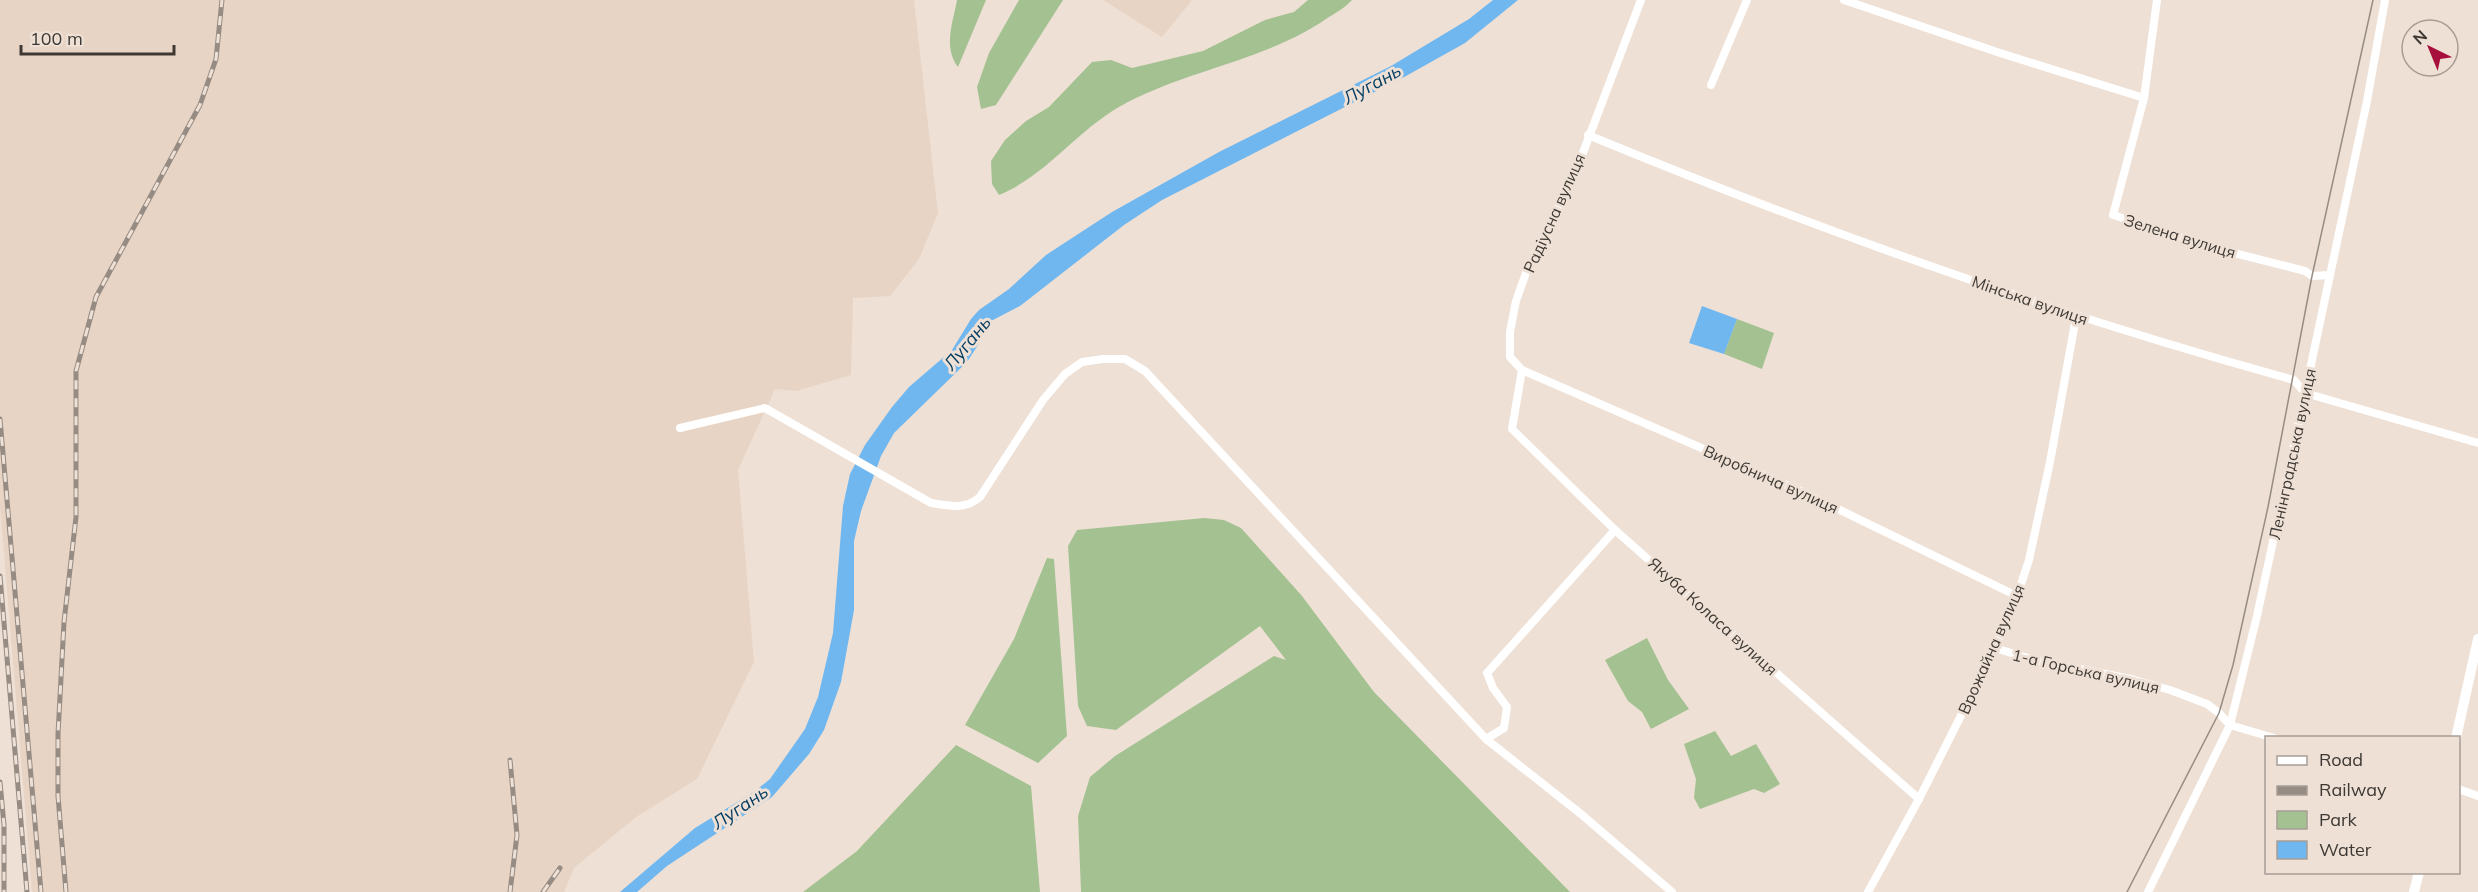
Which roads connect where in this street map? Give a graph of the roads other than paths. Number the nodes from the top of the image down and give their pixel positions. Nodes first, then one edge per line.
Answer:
1 (1641, 0) edge
2 (1747, 0) edge
3 (1844, 0) edge
4 (2157, 0) edge
5 (2385, 0) edge
6 (1710, 85) dead end
7 (2144, 98) junction
8 (1588, 135) junction
9 (2329, 275) junction
10 (2076, 316) junction
11 (1522, 370) junction
12 (2306, 393) junction
13 (680, 428) dead end
14 (2478, 443) edge
15 (1615, 530) junction
16 (2017, 596) junction
17 (2478, 639) edge
18 (1995, 648) junction
19 (2230, 725) junction
20 (2267, 736) edge
21 (2456, 736) edge
22 (1486, 739) junction
23 (2460, 790) edge
24 (2478, 796) edge
25 (1919, 799) junction
26 (2419, 874) edge
27 (1672, 892) edge
28 (1868, 892) edge
29 (2148, 892) edge
30 (2414, 892) edge

1 - 8 street, Радіусна вулиця
2 - 6 street
3 - 7 street
4 - 7 street, Зелена вулиця
5 - 9 street, Ленінградська вулиця
7 - 9 street, Зелена вулиця
8 - 10 street, Мінська вулиця
8 - 11 street, Радіусна вулиця
9 - 12 street, Ленінградська вулиця
10 - 12 street, Мінська вулиця
10 - 16 street, Врожайна вулиця
11 - 15 street, Якуба Коласа вулиця
11 - 16 street, Виробнича вулиця
12 - 14 street, Мінська вулиця
12 - 19 street, Ленінградська вулиця
13 - 22 street
15 - 22 street
15 - 25 street, Якуба Коласа вулиця
16 - 18 street, Врожайна вулиця
17 - 21 street
18 - 19 street, 1-а Горська вулиця
18 - 25 street, Врожайна вулиця
19 - 20 street, 1-а Горська вулиця
19 - 29 street, Ленінградська вулиця
22 - 27 street
23 - 24 street
25 - 28 street, Врожайна вулиця
26 - 30 street

